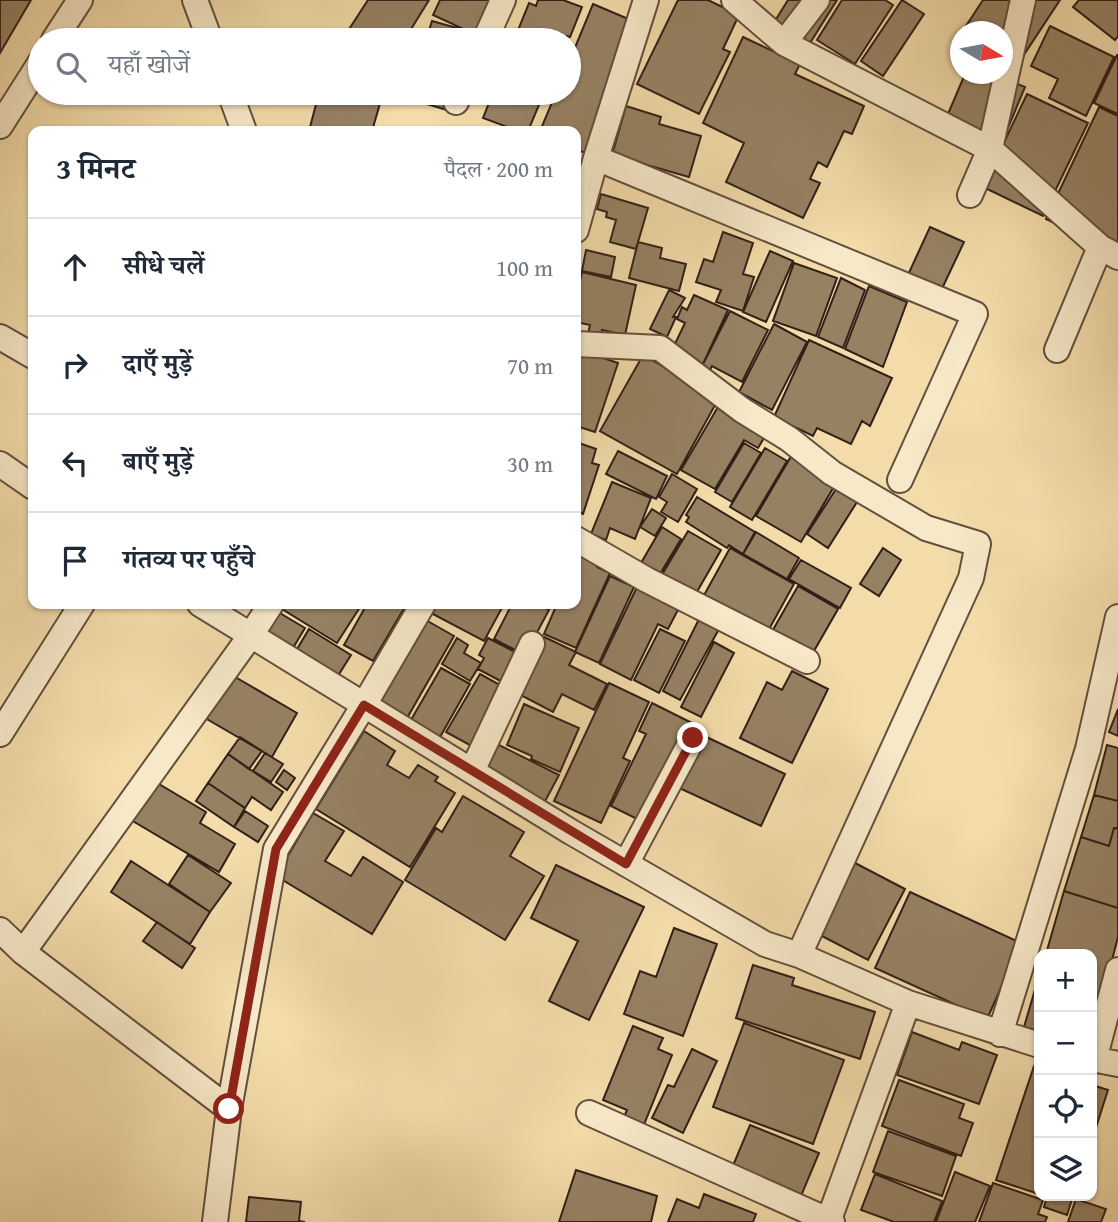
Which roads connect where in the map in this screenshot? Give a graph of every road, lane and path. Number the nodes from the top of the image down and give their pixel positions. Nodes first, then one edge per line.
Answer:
1 (80, 0) edge
2 (195, 0) edge
3 (503, 0) edge
4 (646, 0) edge
5 (734, 0) edge
6 (817, 0) edge
7 (1023, 0) edge
8 (62, 28) edge
9 (206, 28) edge
10 (490, 28) edge
11 (783, 43) junction
12 (28, 82) edge
13 (234, 105) edge
14 (0, 126) edge
15 (242, 126) edge
16 (990, 149) junction
17 (596, 158) junction
18 (970, 195) dead end
19 (581, 212) edge
20 (1109, 252) edge
21 (0, 337) edge
22 (581, 344) edge
23 (1057, 350) dead end
24 (28, 353) edge
25 (0, 464) edge
26 (900, 480) dead end
27 (28, 484) edge
28 (581, 542) edge
29 (79, 609) edge
30 (208, 609) edge
31 (268, 609) edge
32 (419, 609) edge
33 (1118, 617) edge
34 (251, 635) junction
35 (532, 644) dead end
36 (807, 662) dead end
37 (364, 705) junction
38 (0, 734) edge
39 (693, 738) dead end
40 (472, 771) junction
41 (626, 864) junction
42 (0, 930) edge
43 (23, 953) junction
44 (799, 955) junction
45 (1118, 970) edge
46 (908, 1003) junction
47 (1000, 1034) junction
48 (1034, 1044) edge
49 (1101, 1061) edge
50 (229, 1109) junction
51 (589, 1113) dead end
52 (829, 1221) edge
53 (215, 1222) edge

1 - 8 street
2 - 9 street
3 - 10 street
4 - 17 street
5 - 11 street
6 - 11 street
7 - 16 street
11 - 16 street
12 - 14 street
13 - 15 street
16 - 18 street
16 - 20 street
17 - 19 street
17 - 26 street
20 - 23 street
21 - 24 street
22 - 44 street
25 - 27 street
28 - 36 street
29 - 38 street
30 - 34 street
31 - 34 street
32 - 37 street
33 - 47 street
34 - 37 street
34 - 43 street
35 - 40 street
37 - 40 street
37 - 50 street
39 - 41 street
40 - 41 street
41 - 44 street
42 - 43 street
43 - 50 street
44 - 46 street
45 - 49 street
46 - 47 street
46 - 52 street
47 - 48 street
50 - 53 street
51 - 52 street

